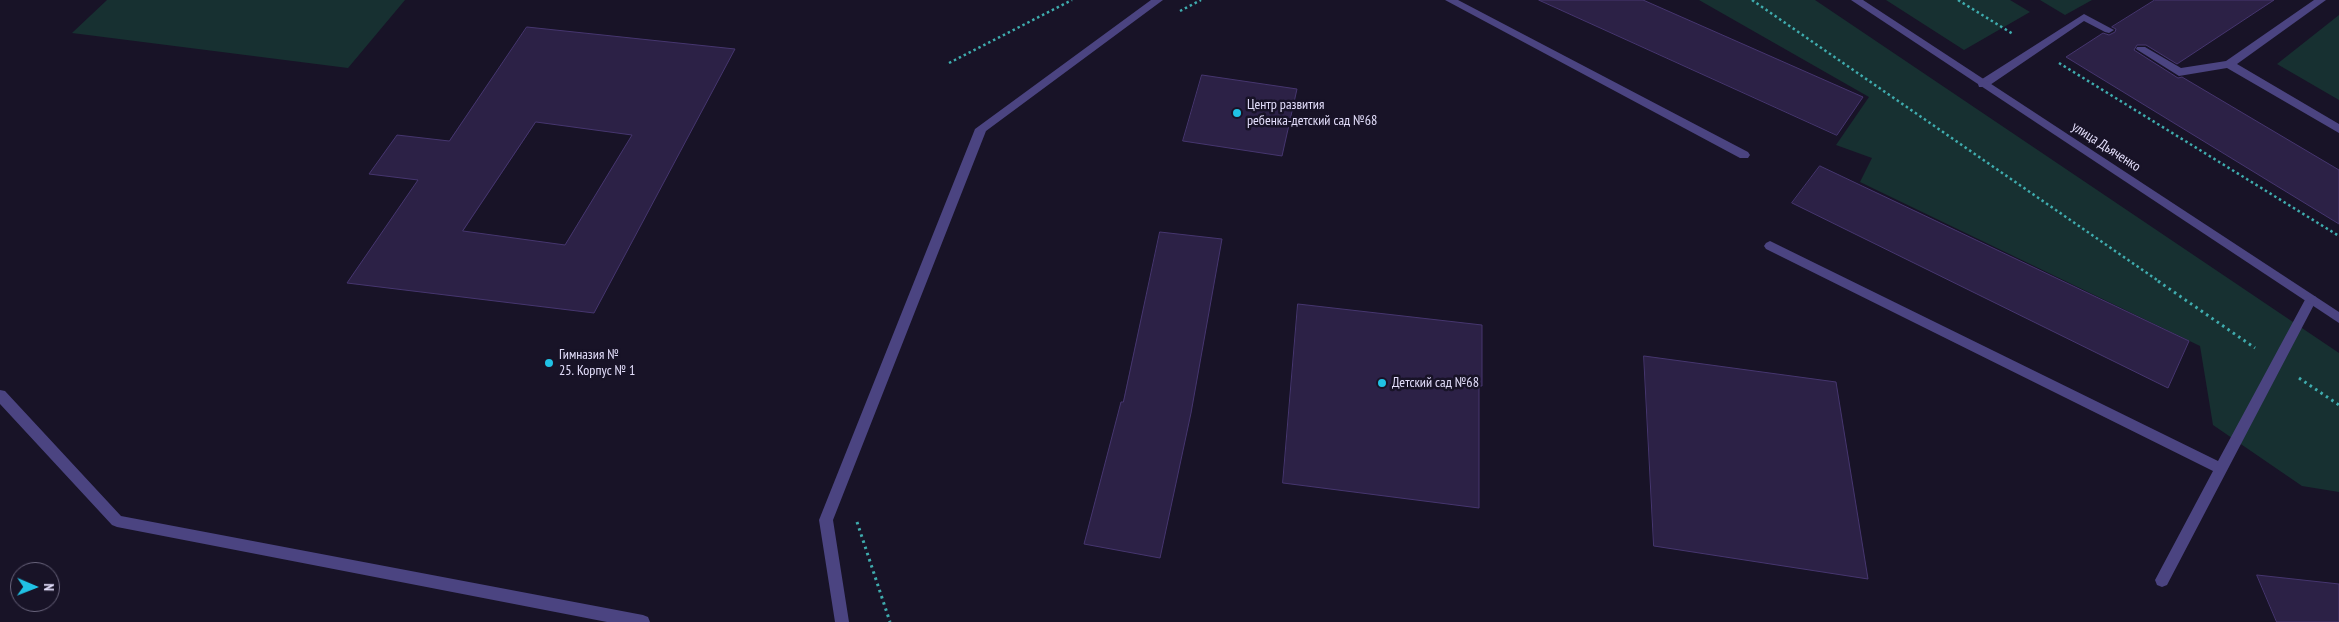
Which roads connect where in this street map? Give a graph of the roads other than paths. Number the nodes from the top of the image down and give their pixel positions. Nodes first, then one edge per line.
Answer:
1 (1158, 0) edge
2 (1450, 0) edge
3 (1856, 0) edge
4 (2321, 0) edge
5 (2109, 30) dead end
6 (2141, 48) dead end
7 (2229, 64) junction
8 (1983, 84) junction
9 (2339, 129) edge
10 (1744, 155) dead end
11 (1770, 246) dead end
12 (2311, 300) junction
13 (2339, 318) edge
14 (0, 395) edge
15 (2221, 469) junction
16 (2162, 580) dead end
17 (643, 622) edge
18 (842, 622) edge

1 - 18 street
2 - 10 street
3 - 8 street, улица Дьяченко
4 - 7 street
5 - 8 street
6 - 7 street
7 - 9 street
8 - 12 street, улица Дьяченко
11 - 15 street
12 - 13 street, улица Дьяченко
12 - 15 street
14 - 17 street
15 - 16 street

